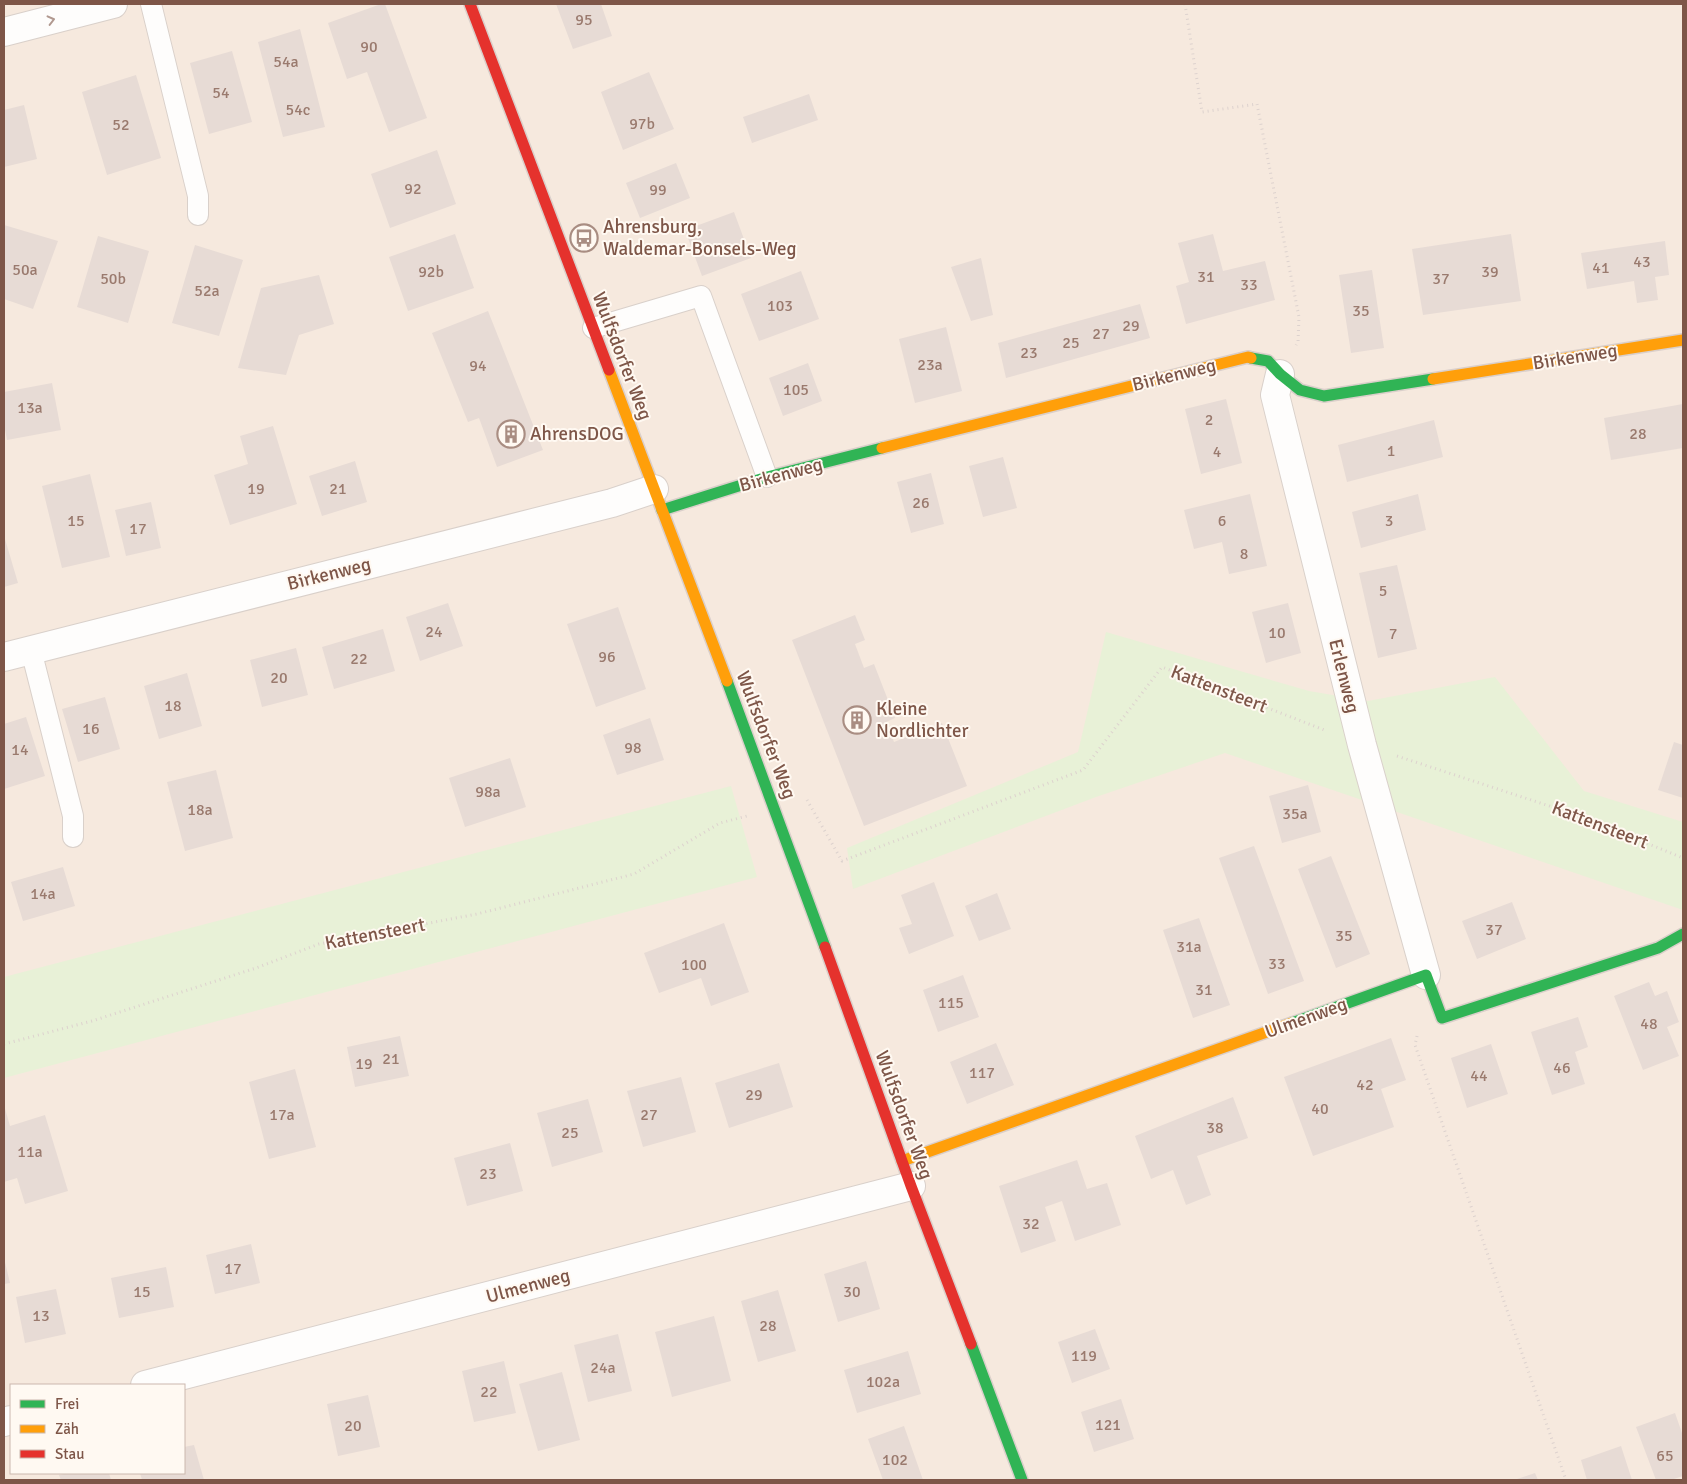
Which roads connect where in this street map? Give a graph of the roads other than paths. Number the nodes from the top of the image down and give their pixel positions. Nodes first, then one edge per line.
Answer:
1 (113, 4) edge
2 (151, 4) edge
3 (470, 4) edge
4 (4, 32) edge
5 (198, 215) dead end
6 (593, 328) junction
7 (1683, 340) edge
8 (1280, 374) junction
9 (767, 477) junction
10 (658, 500) junction
11 (31, 650) junction
12 (4, 656) edge
13 (73, 837) dead end
14 (1683, 934) edge
15 (1426, 975) junction
16 (907, 1174) junction
17 (150, 1384) edge
18 (1022, 1480) edge

4 -> 1 street
2 - 5 lane
3 - 6 street, Wulfsdorfer Weg
6 - 9 lane
6 - 10 street, Wulfsdorfer Weg
7 - 8 street, Birkenweg
8 - 9 street, Birkenweg
8 - 15 street, Erlenweg
9 - 10 street, Birkenweg
10 - 11 street, Birkenweg
10 - 16 street, Wulfsdorfer Weg
11 - 12 street, Birkenweg
11 - 13 lane
14 - 15 street
15 - 16 street, Ulmenweg
16 - 17 street, Ulmenweg
16 - 18 street, Wulfsdorfer Weg

